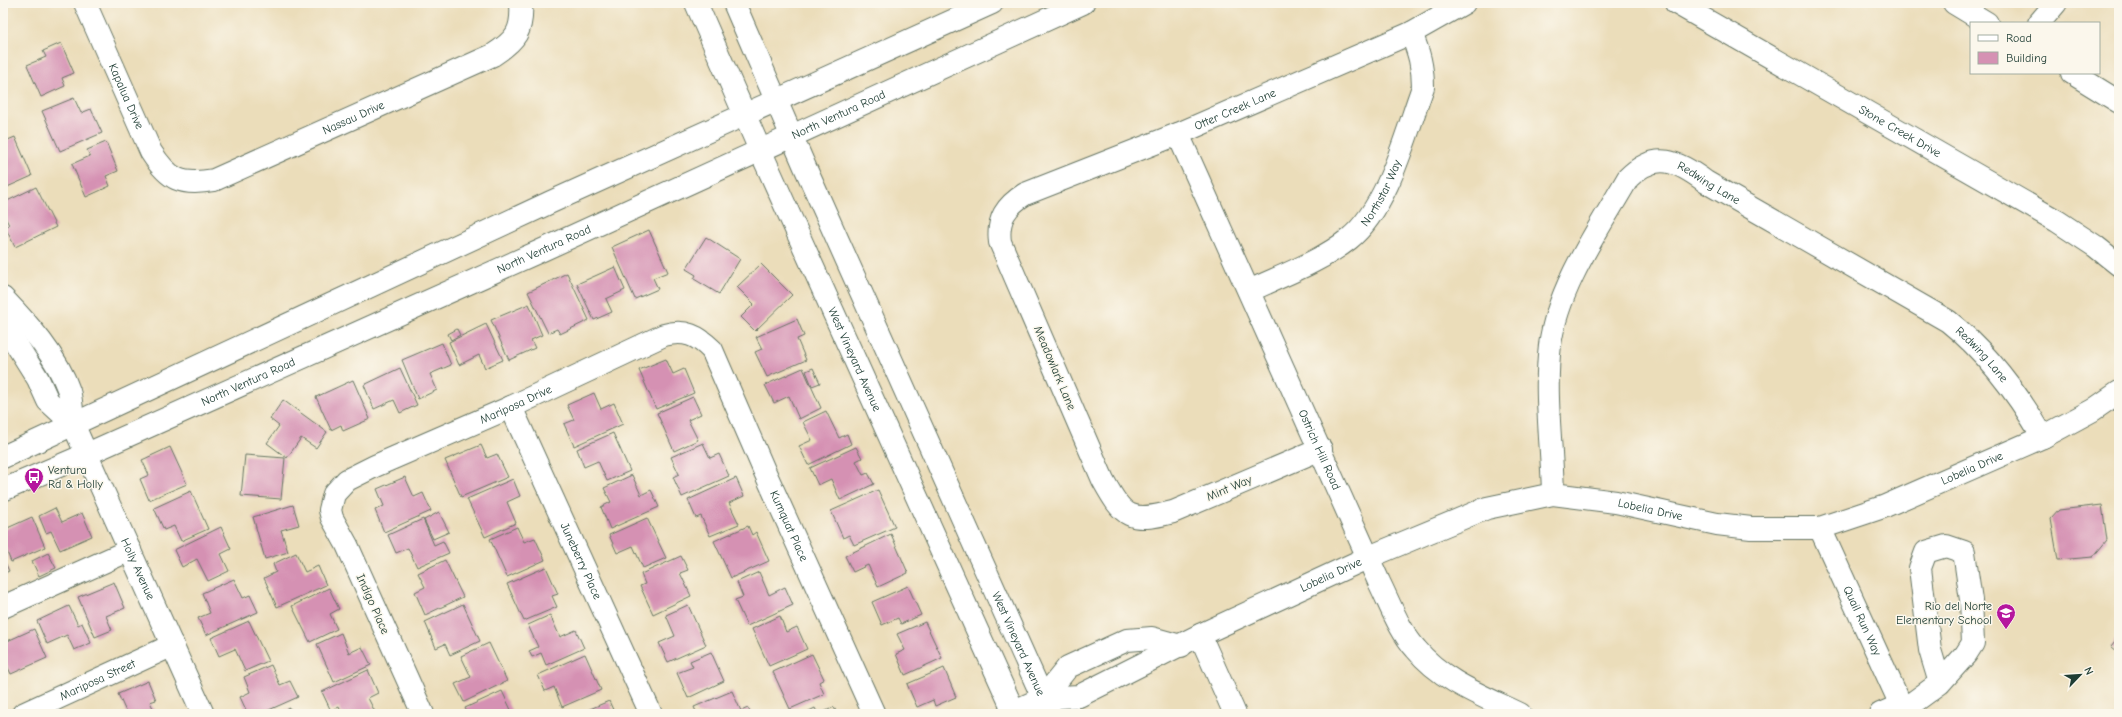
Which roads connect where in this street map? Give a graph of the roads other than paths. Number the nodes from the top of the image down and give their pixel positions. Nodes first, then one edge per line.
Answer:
1 (85, 3) edge
2 (521, 3) edge
3 (696, 3) edge
4 (734, 3) edge
5 (992, 3) edge
6 (1083, 3) edge
7 (1464, 3) edge
8 (1954, 3) edge
9 (2056, 3) edge
10 (1688, 6) edge
11 (1985, 22) edge
12 (2040, 22) edge
13 (1411, 33) junction
14 (2074, 74) edge
15 (777, 101) junction
16 (2119, 102) edge
17 (745, 115) junction
18 (1178, 134) junction
19 (792, 137) junction
20 (760, 150) junction
21 (180, 180) joint
22 (1006, 210) joint
23 (2119, 265) edge
24 (1249, 291) junction
25 (3, 298) edge
26 (3, 323) edge
27 (703, 340) joint
28 (2119, 392) edge
29 (511, 407) junction
30 (74, 424) junction
31 (2043, 437) junction
32 (1321, 449) junction
33 (87, 454) junction
34 (3, 457) edge
35 (3, 490) edge
36 (334, 494) joint
37 (1553, 494) junction
38 (1135, 517) joint
39 (1820, 528) junction
40 (130, 550) junction
41 (1369, 557) junction
42 (3, 607) edge
43 (1200, 636) junction
44 (173, 645) junction
45 (1181, 646) junction
46 (1940, 683) junction
47 (1046, 706) edge
48 (1903, 709) edge
49 (1012, 713) edge
50 (23, 714) edge
51 (203, 714) edge
52 (423, 714) edge
53 (651, 714) edge
54 (874, 714) edge
55 (1235, 714) edge
56 (1520, 714) edge
57 (1880, 714) edge

1 - 21 street, Kapalua Drive
2 - 21 street, Nassau Drive
3 - 17 street, West Vineyard Avenue
4 - 15 street, West Vineyard Avenue
5 - 15 street
6 - 19 street, North Ventura Road
7 - 13 street, Otter Creek Lane
8 - 11 street
9 - 12 street
10 - 23 street, Stone Creek Drive
13 - 18 street, Otter Creek Lane
13 - 24 street, Northstar Way
14 - 16 street
15 - 17 street
15 - 19 street, West Vineyard Avenue
17 - 20 street, West Vineyard Avenue
17 - 30 street
18 - 22 street, Otter Creek Lane
18 - 24 street, Ostrich Hill Road
19 - 20 street, North Ventura Road
19 - 47 street, West Vineyard Avenue
20 - 33 street, North Ventura Road
20 - 49 street, West Vineyard Avenue
22 - 38 street, Meadowlark Lane
24 - 32 street, Ostrich Hill Road
25 - 30 street, Holly Avenue
26 - 30 street, Holly Avenue
27 - 29 street, Mariposa Drive
27 - 54 street, Kumquat Place
28 - 31 street, Lobelia Drive
29 - 36 street, Mariposa Drive
29 - 53 street, Juneberry Place
30 - 33 street, Holly Avenue
30 - 34 street
31 - 37 street, Redwing Lane
31 - 39 street, Lobelia Drive
32 - 38 street, Mint Way
32 - 41 street, Ostrich Hill Road
33 - 35 street, North Ventura Road
33 - 40 street, Holly Avenue
36 - 52 street, Indigo Place
37 - 39 street, Lobelia Drive
37 - 41 street, Lobelia Drive
39 - 48 street, Quail Run Way
40 - 42 street
40 - 44 street, Holly Avenue
41 - 43 street, Lobelia Drive
41 - 56 street, Ostrich Hill Road
43 - 45 street, Lobelia Drive
43 - 55 street
44 - 50 street, Mariposa Street
44 - 51 street, Holly Avenue
45 - 47 street, Lobelia Drive
45 - 47 street, Lobelia Drive
46 - 46 street
46 - 48 street
47 - 49 street, Lobelia Drive
48 - 57 street

